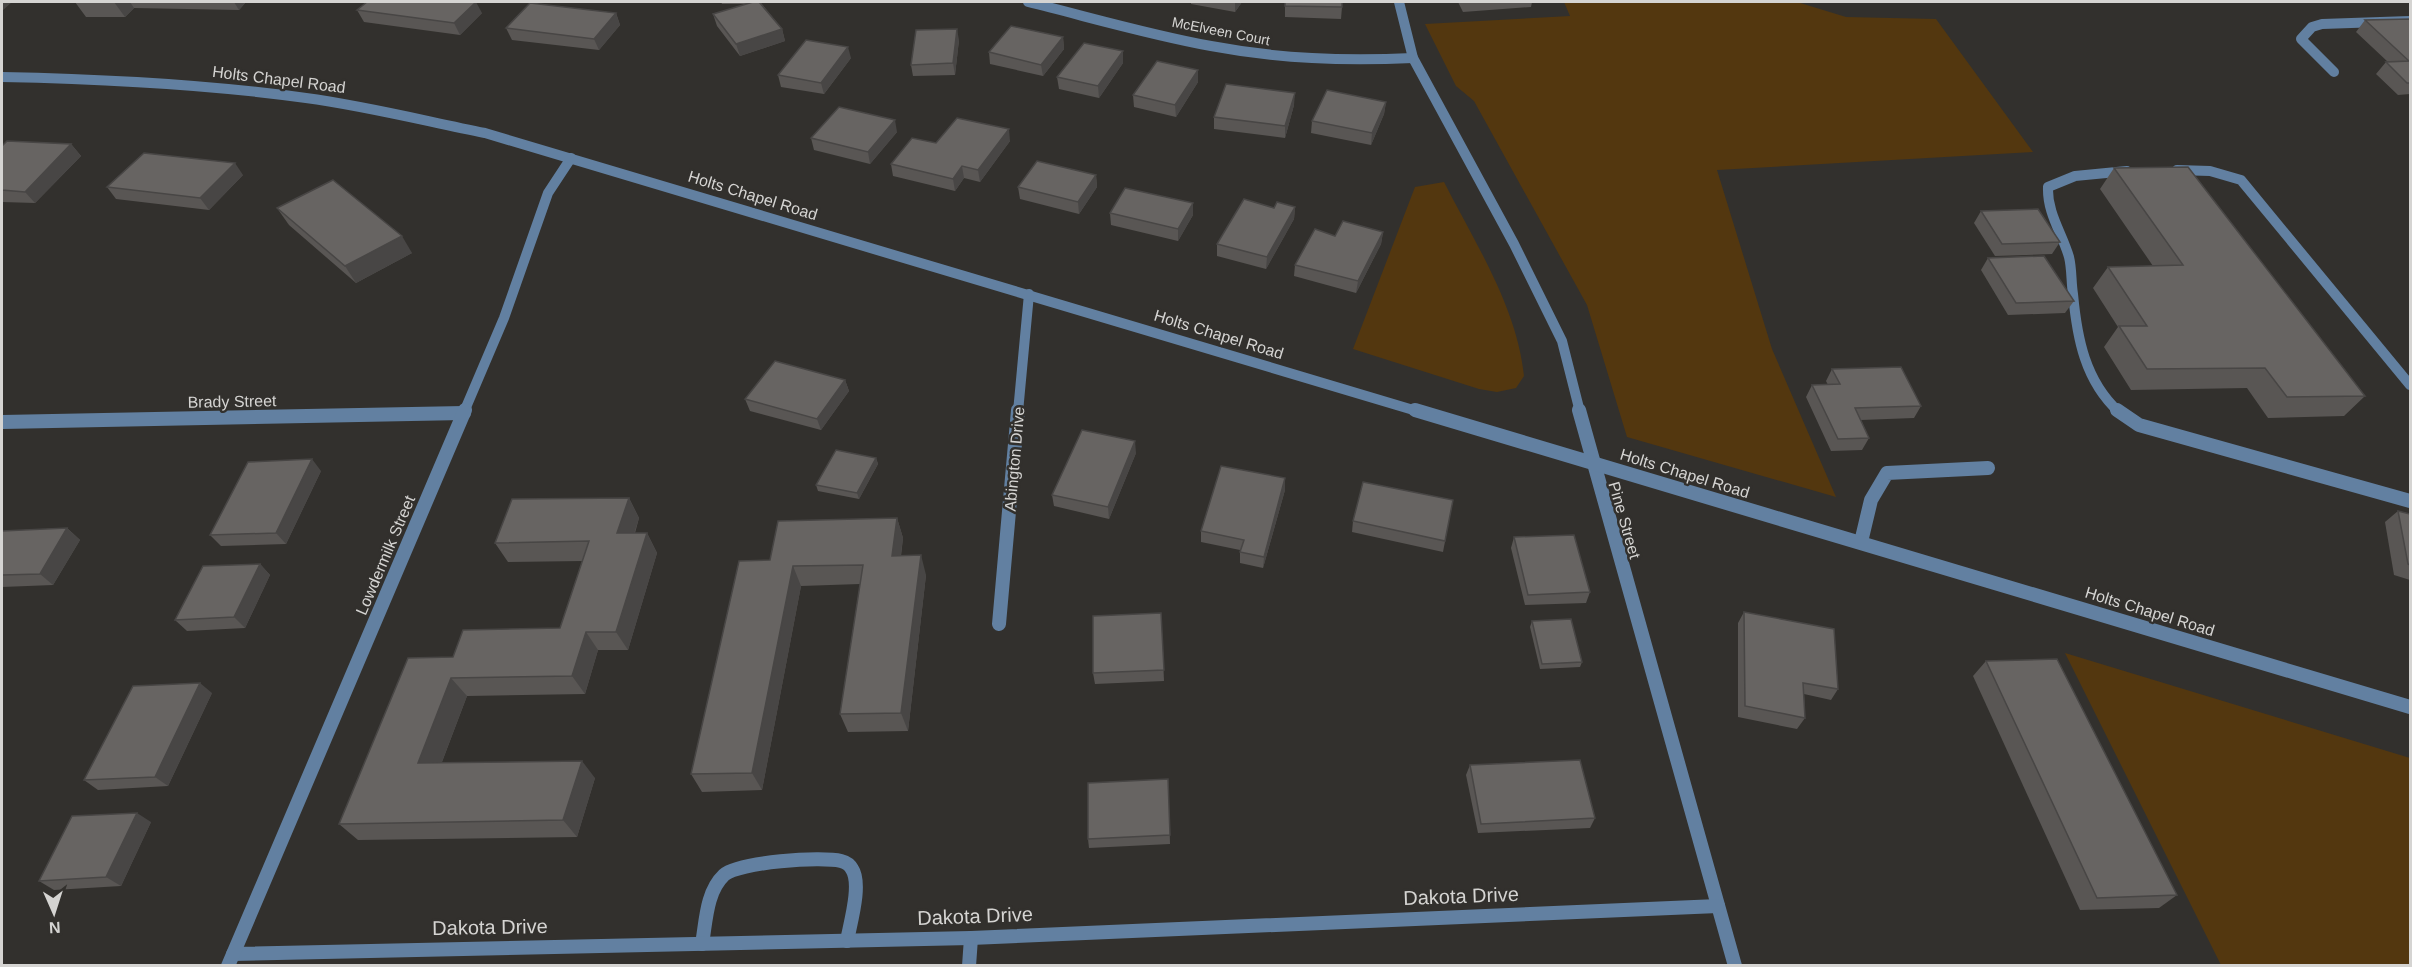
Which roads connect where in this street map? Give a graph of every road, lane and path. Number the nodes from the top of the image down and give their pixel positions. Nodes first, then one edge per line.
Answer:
1 (1028, 2) edge
2 (1399, 2) edge
3 (2410, 21) edge
4 (1413, 58) junction
5 (2334, 72) dead end
6 (2, 77) edge
7 (571, 158) junction
8 (2137, 170) edge
9 (2168, 170) edge
10 (1029, 294) junction
11 (2410, 385) edge
12 (464, 413) junction
13 (2, 422) edge
14 (1592, 462) junction
15 (1988, 468) dead end
16 (2410, 501) edge
17 (1861, 542) junction
18 (999, 624) dead end
19 (2410, 706) edge
20 (1718, 906) junction
21 (971, 938) junction
22 (848, 941) junction
23 (702, 944) junction
24 (231, 960) edge
25 (969, 966) edge
26 (1736, 966) edge

1 - 4 street, McElveen Court
2 - 4 street, Pine Street
3 - 5 street
4 - 14 street, Pine Street
6 - 7 street, Holts Chapel Road
7 - 10 street, Holts Chapel Road
7 - 12 street, Lowdermilk Street
8 - 16 street
9 - 11 street
10 - 14 street, Holts Chapel Road
10 - 18 street, Abington Drive
12 - 13 street, Brady Street
12 - 24 street, Lowdermilk Street
14 - 17 street, Holts Chapel Road
14 - 20 street, Pine Street
15 - 17 street
17 - 19 street, Holts Chapel Road
20 - 21 street, Dakota Drive
20 - 26 street, Pine Street
21 - 22 street, Dakota Drive
21 - 25 street
22 - 23 street, Dakota Drive
22 - 23 street
23 - 24 street, Dakota Drive

